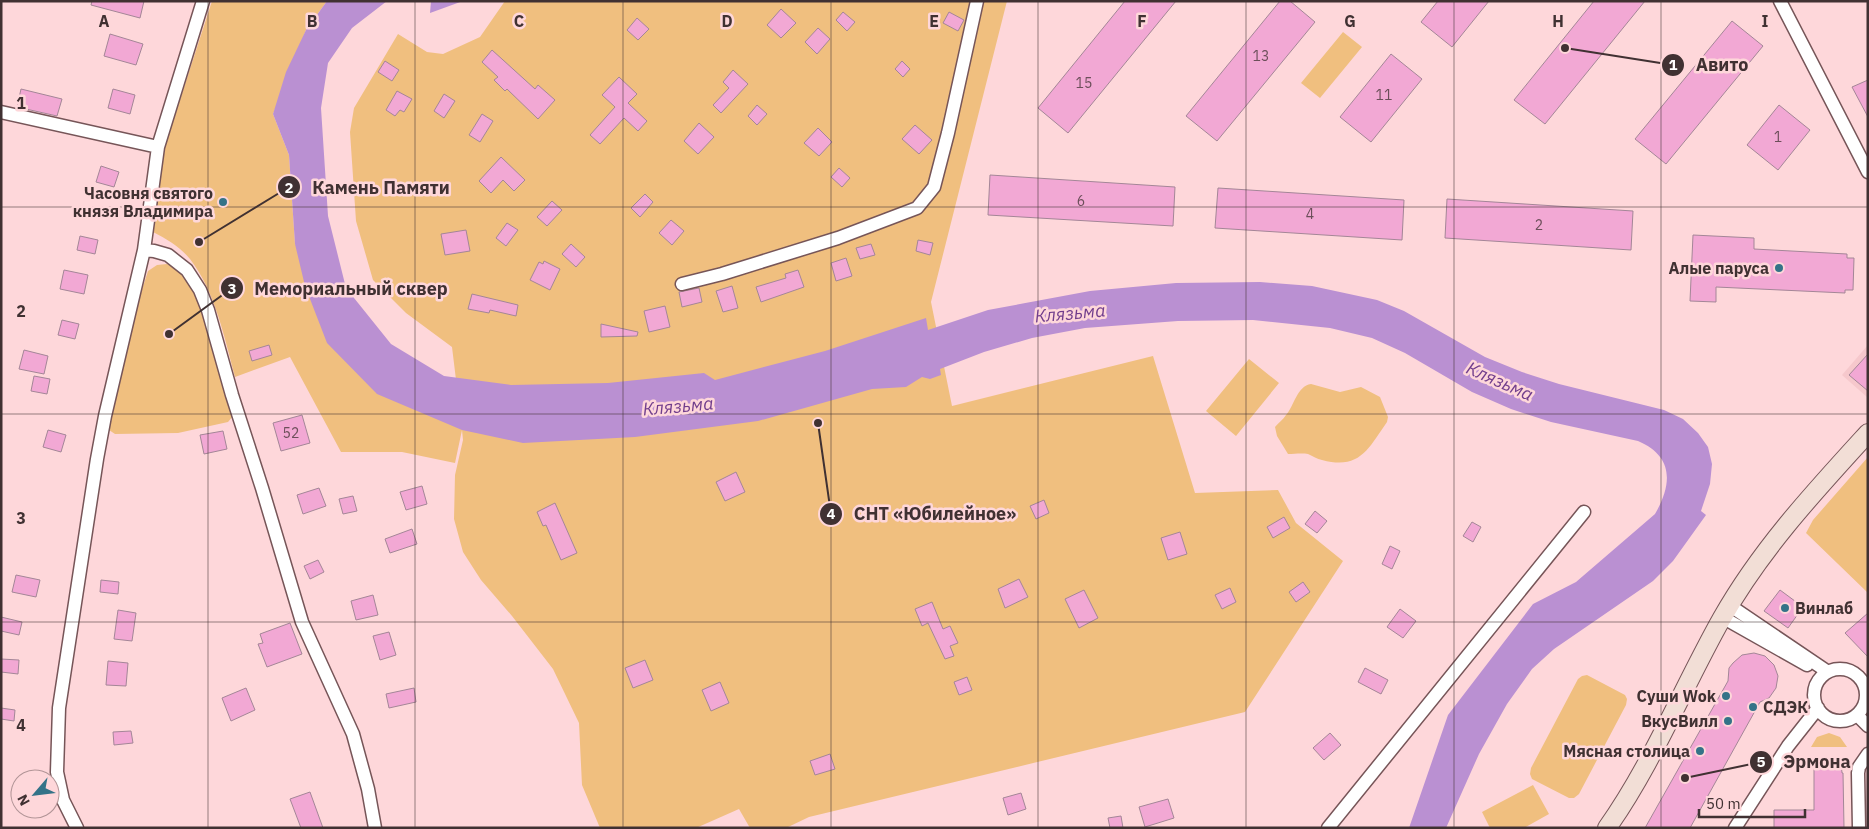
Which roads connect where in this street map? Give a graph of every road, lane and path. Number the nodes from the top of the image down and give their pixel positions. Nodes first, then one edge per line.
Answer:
1 (203, 1) edge
2 (977, 1) edge
3 (1780, 1) edge
4 (1, 112) edge
5 (158, 147) junction
6 (1868, 172) edge
7 (144, 250) junction
8 (682, 284) dead end
9 (1868, 433) edge
10 (1584, 512) dead end
11 (1726, 611) junction
12 (1825, 674) junction
13 (1818, 708) junction
14 (1857, 715) junction
15 (1868, 726) edge
16 (1868, 754) edge
17 (77, 828) edge
18 (375, 828) edge
19 (1328, 828) edge
20 (1607, 828) edge
21 (1735, 828) edge
22 (1859, 828) edge

1 - 5 street
2 - 8 street
3 - 6 street
4 - 5 street
5 - 7 street
7 - 17 street
7 - 18 street
9 - 11 main road
10 - 19 street
11 - 12 street
11 - 20 main road
12 - 13 street
12 - 14 street
13 - 14 street
13 - 21 street
14 - 15 street
16 - 22 street

